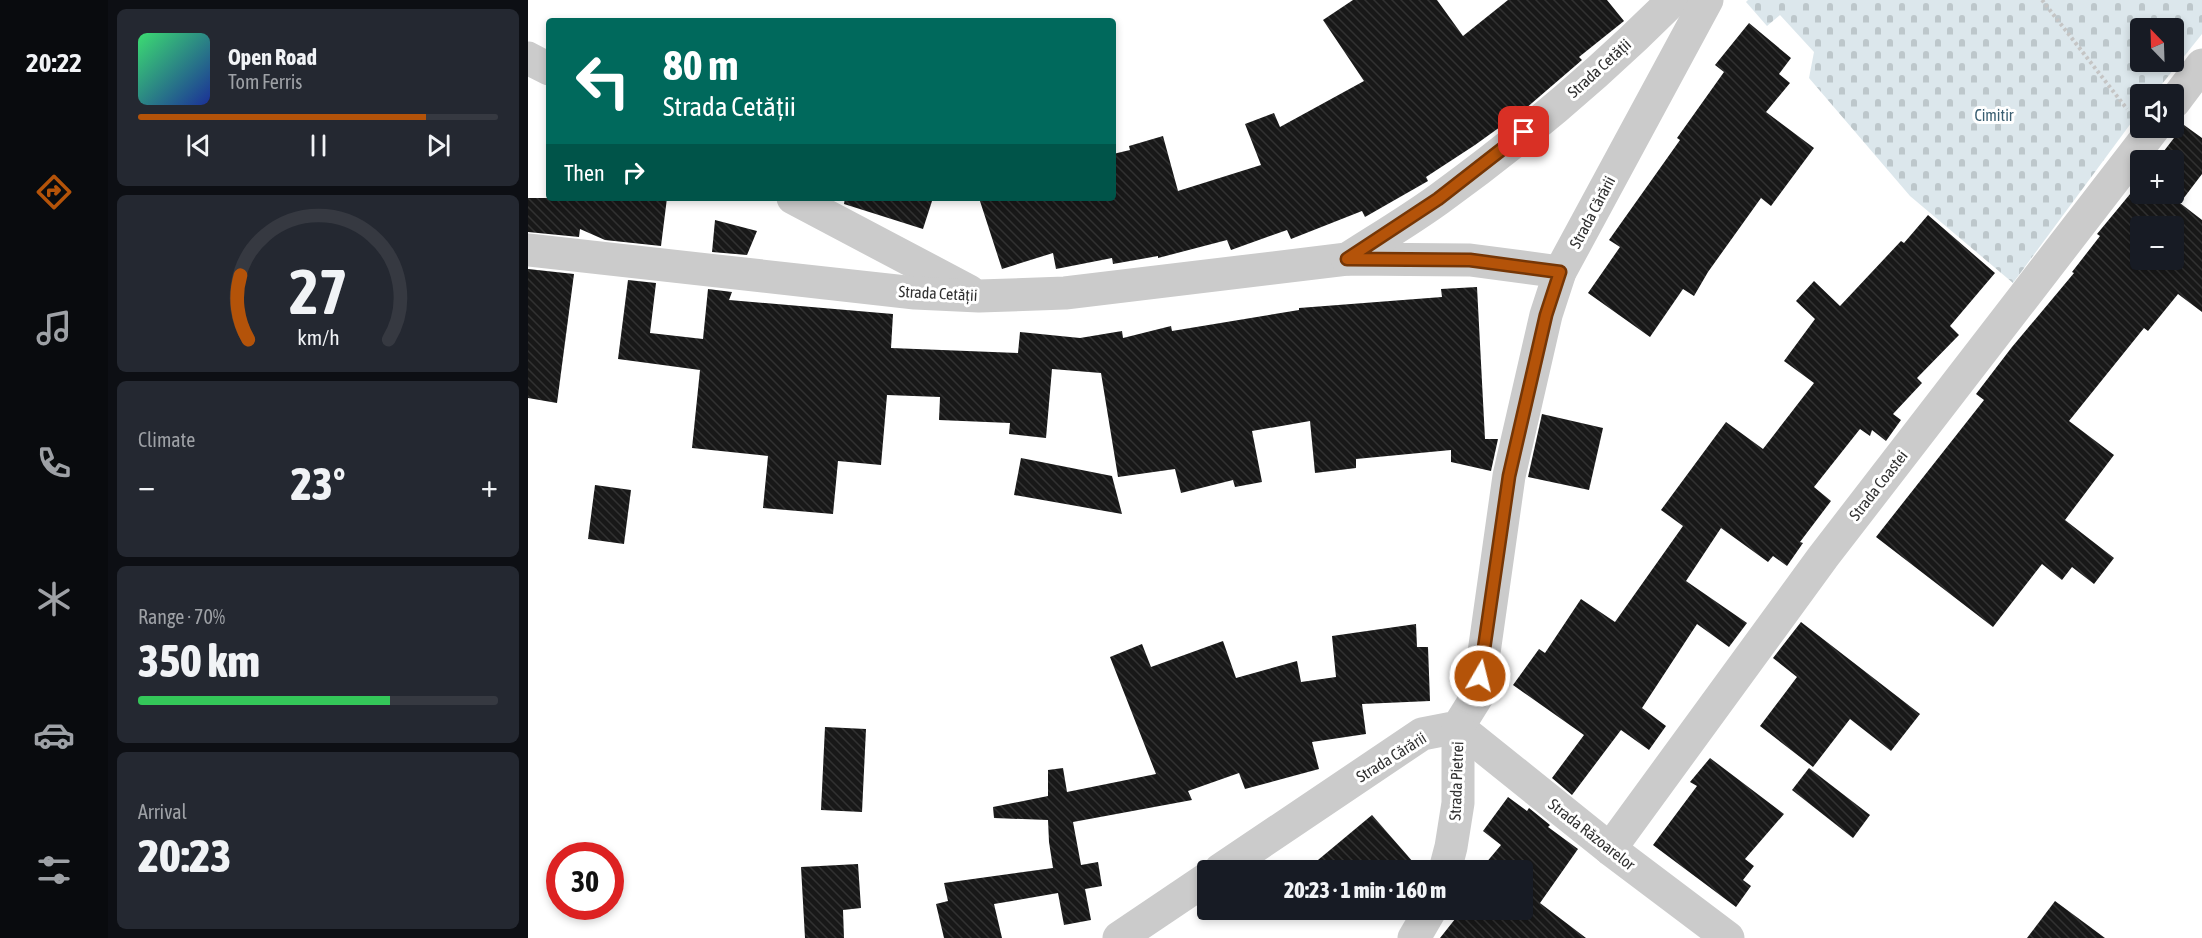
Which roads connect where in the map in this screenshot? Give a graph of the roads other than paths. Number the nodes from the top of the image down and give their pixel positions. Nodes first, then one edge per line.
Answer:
1 (1673, 0) edge
2 (1707, 0) edge
3 (528, 58) edge
4 (2202, 65) edge
5 (546, 67) edge
6 (2184, 89) edge
7 (2130, 133) edge
8 (799, 201) edge
9 (528, 250) edge
10 (1347, 259) junction
11 (1560, 272) junction
12 (978, 296) junction
13 (1458, 727) junction
14 (1610, 849) junction
15 (1235, 860) edge
16 (1448, 860) edge
17 (1197, 885) edge
18 (1425, 920) edge
19 (1119, 938) edge
20 (1414, 938) edge
21 (1728, 938) edge

1 - 10 street, Strada Cetății
2 - 11 street, Strada Cărării
3 - 5 street
4 - 6 street
7 - 14 street, Strada Coastei
8 - 12 street
9 - 12 street, Strada Cetății
10 - 11 street, Strada Cetății
10 - 12 street, Strada Cetății
11 - 13 street, Strada Cărării
13 - 14 street, Strada Răzoarelor
13 - 15 street, Strada Cărării
13 - 16 street, Strada Pietrei
14 - 21 street, Strada Răzoarelor
17 - 19 street
18 - 20 street

